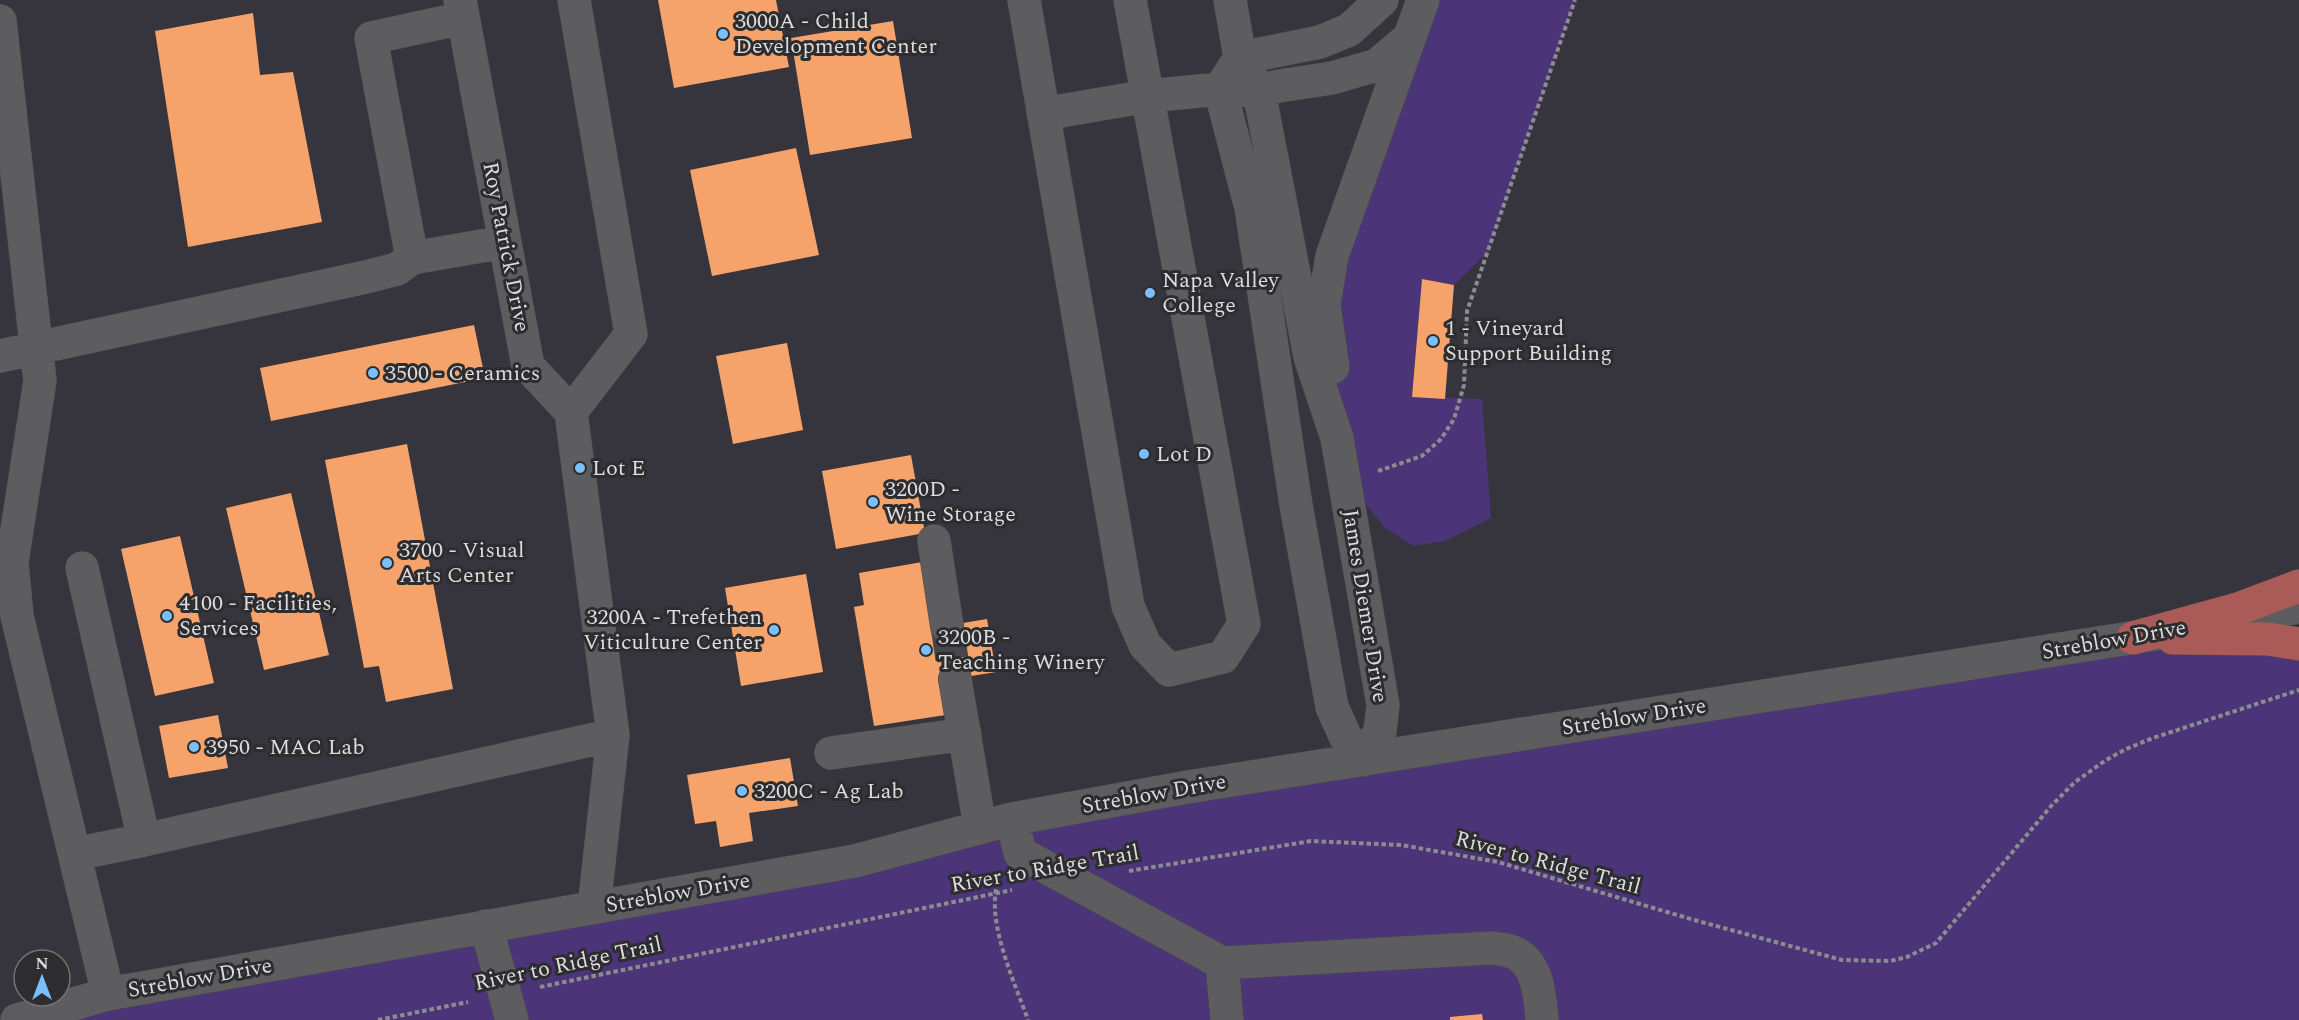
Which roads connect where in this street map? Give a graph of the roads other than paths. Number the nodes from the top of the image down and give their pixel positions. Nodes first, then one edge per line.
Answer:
1 (574, 0) edge
2 (1024, 0) edge
3 (1130, 0) edge
4 (1230, 0) edge
5 (1382, 0) edge
6 (1423, 0) edge
7 (462, 9) edge
8 (0, 21) edge
9 (1409, 38) junction
10 (1240, 58) junction
11 (1220, 89) junction
12 (1259, 91) junction
13 (1148, 96) junction
14 (1043, 114) junction
15 (505, 242) junction
16 (412, 258) junction
17 (37, 347) junction
18 (0, 357) edge
19 (571, 412) junction
20 (1337, 438) junction
21 (934, 541) dead end
22 (82, 568) dead end
23 (2299, 586) edge
24 (2299, 607) edge
25 (947, 626) tunnel mouth
26 (2133, 638) junction
27 (2299, 644) edge
28 (956, 679) tunnel mouth
29 (965, 734) junction
30 (613, 735) junction
31 (831, 753) dead end
32 (1364, 760) junction
33 (1012, 819) junction
34 (980, 827) junction
35 (144, 840) junction
36 (75, 854) junction
37 (594, 908) junction
38 (486, 926) junction
39 (1222, 963) junction
40 (108, 994) junction
41 (508, 1007) edge
42 (17, 1020) edge
43 (1227, 1020) edge
44 (1542, 1020) edge

1 - 19 street
2 - 14 street
3 - 13 street
4 - 10 street
5 - 10 street
6 - 9 street
7 - 15 street, Roy Patrick Drive
7 - 16 street
8 - 17 street
9 - 12 street
9 - 20 street
10 - 11 street
10 - 12 street, James Diemer Drive
11 - 12 street
11 - 13 street
11 - 32 street, James Diemer Drive
12 - 20 street, James Diemer Drive
13 - 14 street
13 - 14 street
15 - 16 street
15 - 19 street, Roy Patrick Drive
16 - 17 street
17 - 18 street
17 - 36 street
19 - 30 street
20 - 32 street, James Diemer Drive
21 - 25 street
22 - 35 street
23 - 26 main road
24 - 26 street, Streblow Drive
26 - 27 main road
26 - 32 street, Streblow Drive
28 - 29 street
29 - 31 street
29 - 34 street
30 - 35 street
30 - 37 street
32 - 33 street, Streblow Drive
33 - 34 street, Streblow Drive
33 - 39 street
34 - 37 street, Streblow Drive
35 - 36 street
36 - 40 street
37 - 38 street, Streblow Drive
38 - 40 street, Streblow Drive
38 - 41 street
39 - 43 street
39 - 44 street
40 - 42 street, Streblow Drive

